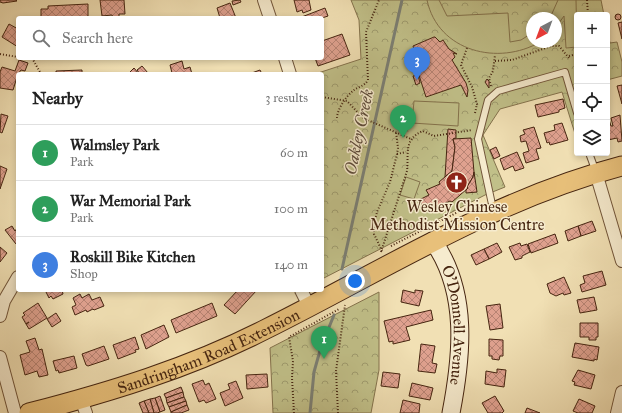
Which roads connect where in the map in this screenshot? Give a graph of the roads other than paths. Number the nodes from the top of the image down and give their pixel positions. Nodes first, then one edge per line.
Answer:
1 (264, 0) edge
2 (269, 16) edge
3 (285, 60) edge
4 (289, 72) edge
5 (574, 103) edge
6 (590, 156) edge
7 (622, 166) edge
8 (596, 173) junction
9 (494, 211) junction
10 (433, 242) junction
11 (622, 261) edge
12 (16, 280) edge
13 (302, 292) edge
14 (309, 306) junction
15 (0, 316) edge
16 (0, 357) edge
17 (622, 392) edge
18 (83, 406) edge
19 (15, 413) edge
20 (29, 413) edge
21 (451, 413) edge
22 (617, 413) edge

1 - 2 street
3 - 4 street
5 - 9 lane
6 - 8 lane
7 - 8 main road, Sandringham Road Extension
8 - 9 main road, Sandringham Road Extension
8 - 11 street
9 - 10 main road, Sandringham Road Extension
10 - 14 main road, Sandringham Road Extension
10 - 21 street, O'Donnell Avenue
12 - 15 street
13 - 14 street
14 - 18 main road, Sandringham Road Extension
16 - 19 street
17 - 22 street
18 - 20 main road, Sandringham Road Extension

